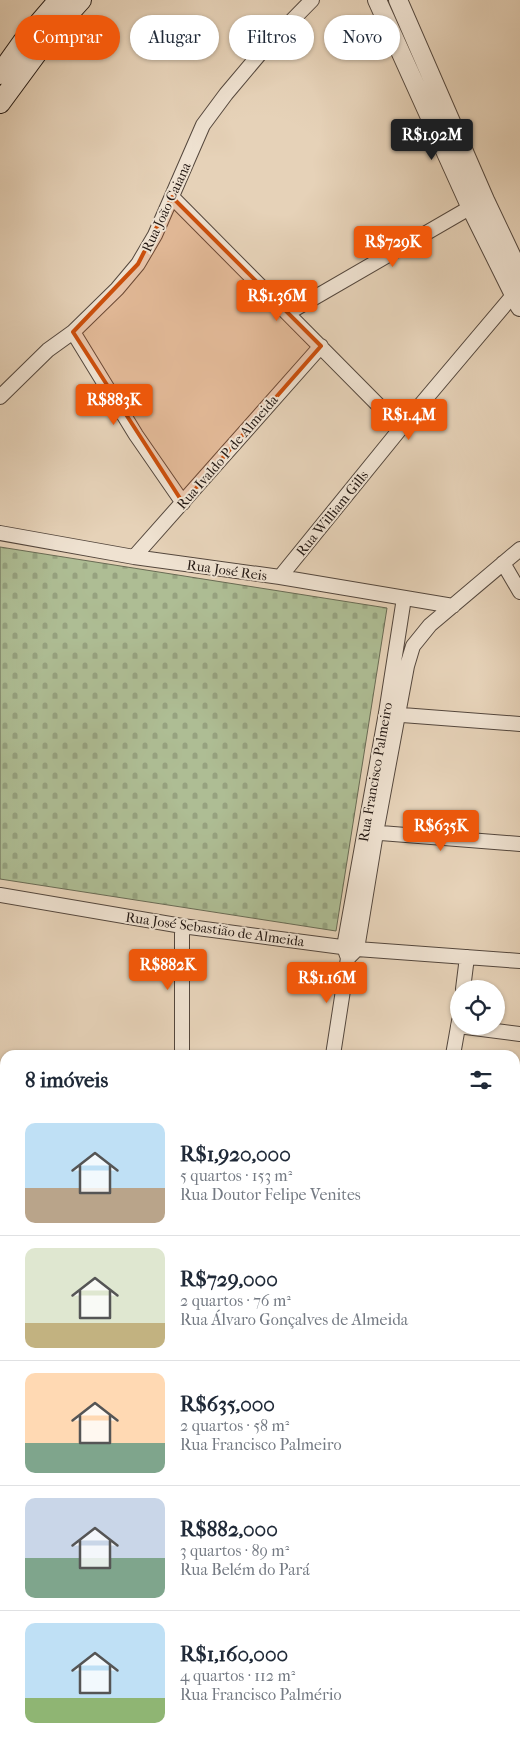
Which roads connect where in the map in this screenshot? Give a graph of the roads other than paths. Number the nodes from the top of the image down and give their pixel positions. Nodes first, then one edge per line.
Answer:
1 (58, 0) edge
2 (81, 0) edge
3 (312, 0) edge
4 (377, 0) edge
5 (398, 0) edge
6 (0, 74) edge
7 (0, 104) edge
8 (172, 197) junction
9 (478, 203) junction
10 (520, 274) edge
11 (518, 296) edge
12 (288, 313) junction
13 (73, 332) junction
14 (321, 346) junction
15 (0, 398) edge
16 (401, 428) junction
17 (183, 503) junction
18 (0, 533) edge
19 (520, 549) edge
20 (134, 557) junction
21 (503, 563) junction
22 (280, 577) junction
23 (520, 592) edge
24 (404, 598) junction
25 (453, 606) junction
26 (397, 642) junction
27 (413, 646) junction
28 (392, 714) junction
29 (520, 724) edge
30 (370, 832) junction
31 (520, 844) edge
32 (0, 895) edge
33 (182, 926) junction
34 (350, 951) junction
35 (467, 957) junction
36 (520, 961) edge
37 (464, 980) edge
38 (505, 1032) edge
39 (520, 1034) edge
40 (456, 1035) edge
41 (182, 1050) edge
42 (334, 1050) edge
43 (454, 1050) edge

1 - 6 main road
2 - 7 main road
3 - 8 street, Rua João Caiana
4 - 9 street
5 - 9 street
8 - 12 street
8 - 13 street, Rua João Caiana
9 - 10 street
9 - 11 street
9 - 12 street
11 - 16 street, Rua William Gills
12 - 14 street
13 - 15 street, Rua João Caiana
13 - 17 street
14 - 16 street
14 - 17 street, Rua Ivaldo P de Almeida
16 - 22 street, Rua William Gills
17 - 20 street, Rua Ivaldo P de Almeida
18 - 20 street, Rua José Reis
19 - 21 street, Rua Francisco Palmeiro
20 - 22 street, Rua José Reis
21 - 23 street
21 - 25 street, Rua Francisco Palmeiro
22 - 24 street, Rua José Reis
24 - 25 street, Rua José Reis
24 - 26 street, Rua Francisco Palmeiro
25 - 27 street, Rua Francisco Palmeiro
26 - 27 street
26 - 28 street, Rua Francisco Palmeiro
27 - 28 street, Rua Francisco Palmeiro
28 - 29 street
28 - 30 street, Rua Francisco Palmeiro
30 - 31 street
30 - 34 street, Rua Francisco Palmeiro
32 - 33 street, Rua José Sebastião de Almeida
33 - 34 street, Rua José Sebastião de Almeida
33 - 41 street
34 - 35 street, Rua José Sebastião de Almeida
34 - 42 street, Rua Francisco Palmeiro
35 - 36 street, Rua José Sebastião de Almeida
35 - 37 street
38 - 39 street
40 - 43 street

